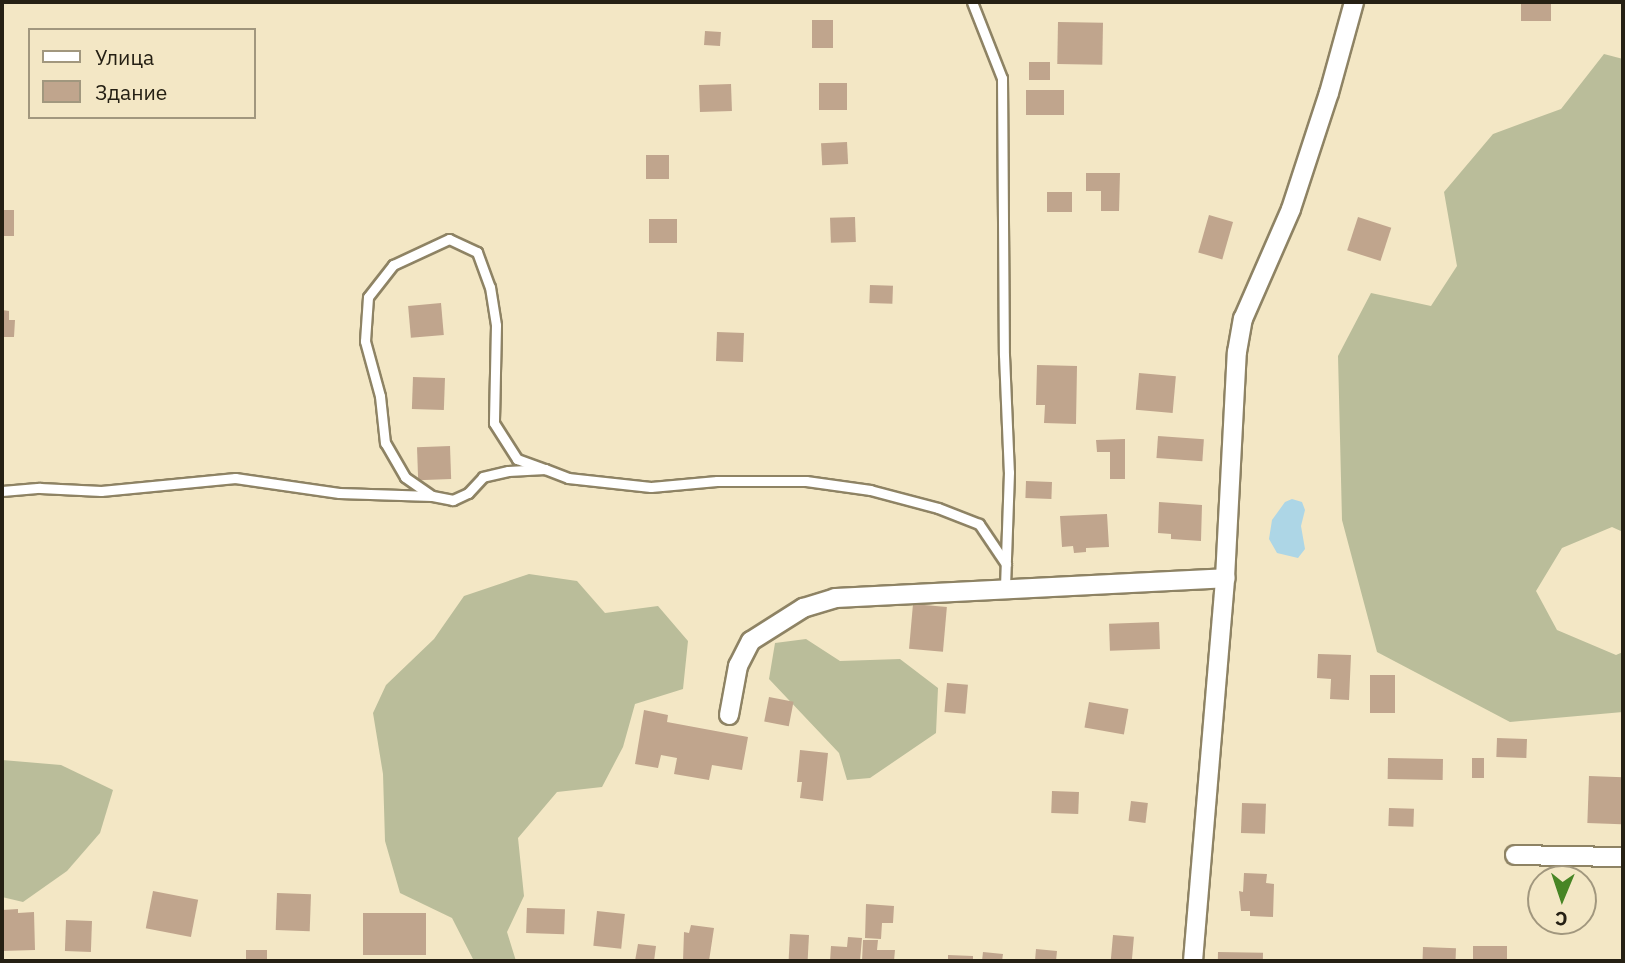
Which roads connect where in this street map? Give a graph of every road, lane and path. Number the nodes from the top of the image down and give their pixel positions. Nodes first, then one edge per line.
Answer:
1 (972, 2) edge
2 (1354, 2) edge
3 (545, 469) junction
4 (2, 491) edge
5 (432, 496) junction
6 (1006, 564) junction
7 (1225, 578) junction
8 (1005, 589) junction
9 (729, 715) dead end
10 (1515, 855) dead end
11 (1623, 857) edge
12 (1193, 961) edge

1 - 6 lane
2 - 7 street
3 - 5 lane
3 - 5 lane
3 - 6 lane
4 - 5 lane
6 - 8 lane
7 - 8 street
7 - 12 street
8 - 9 street
10 - 11 street

